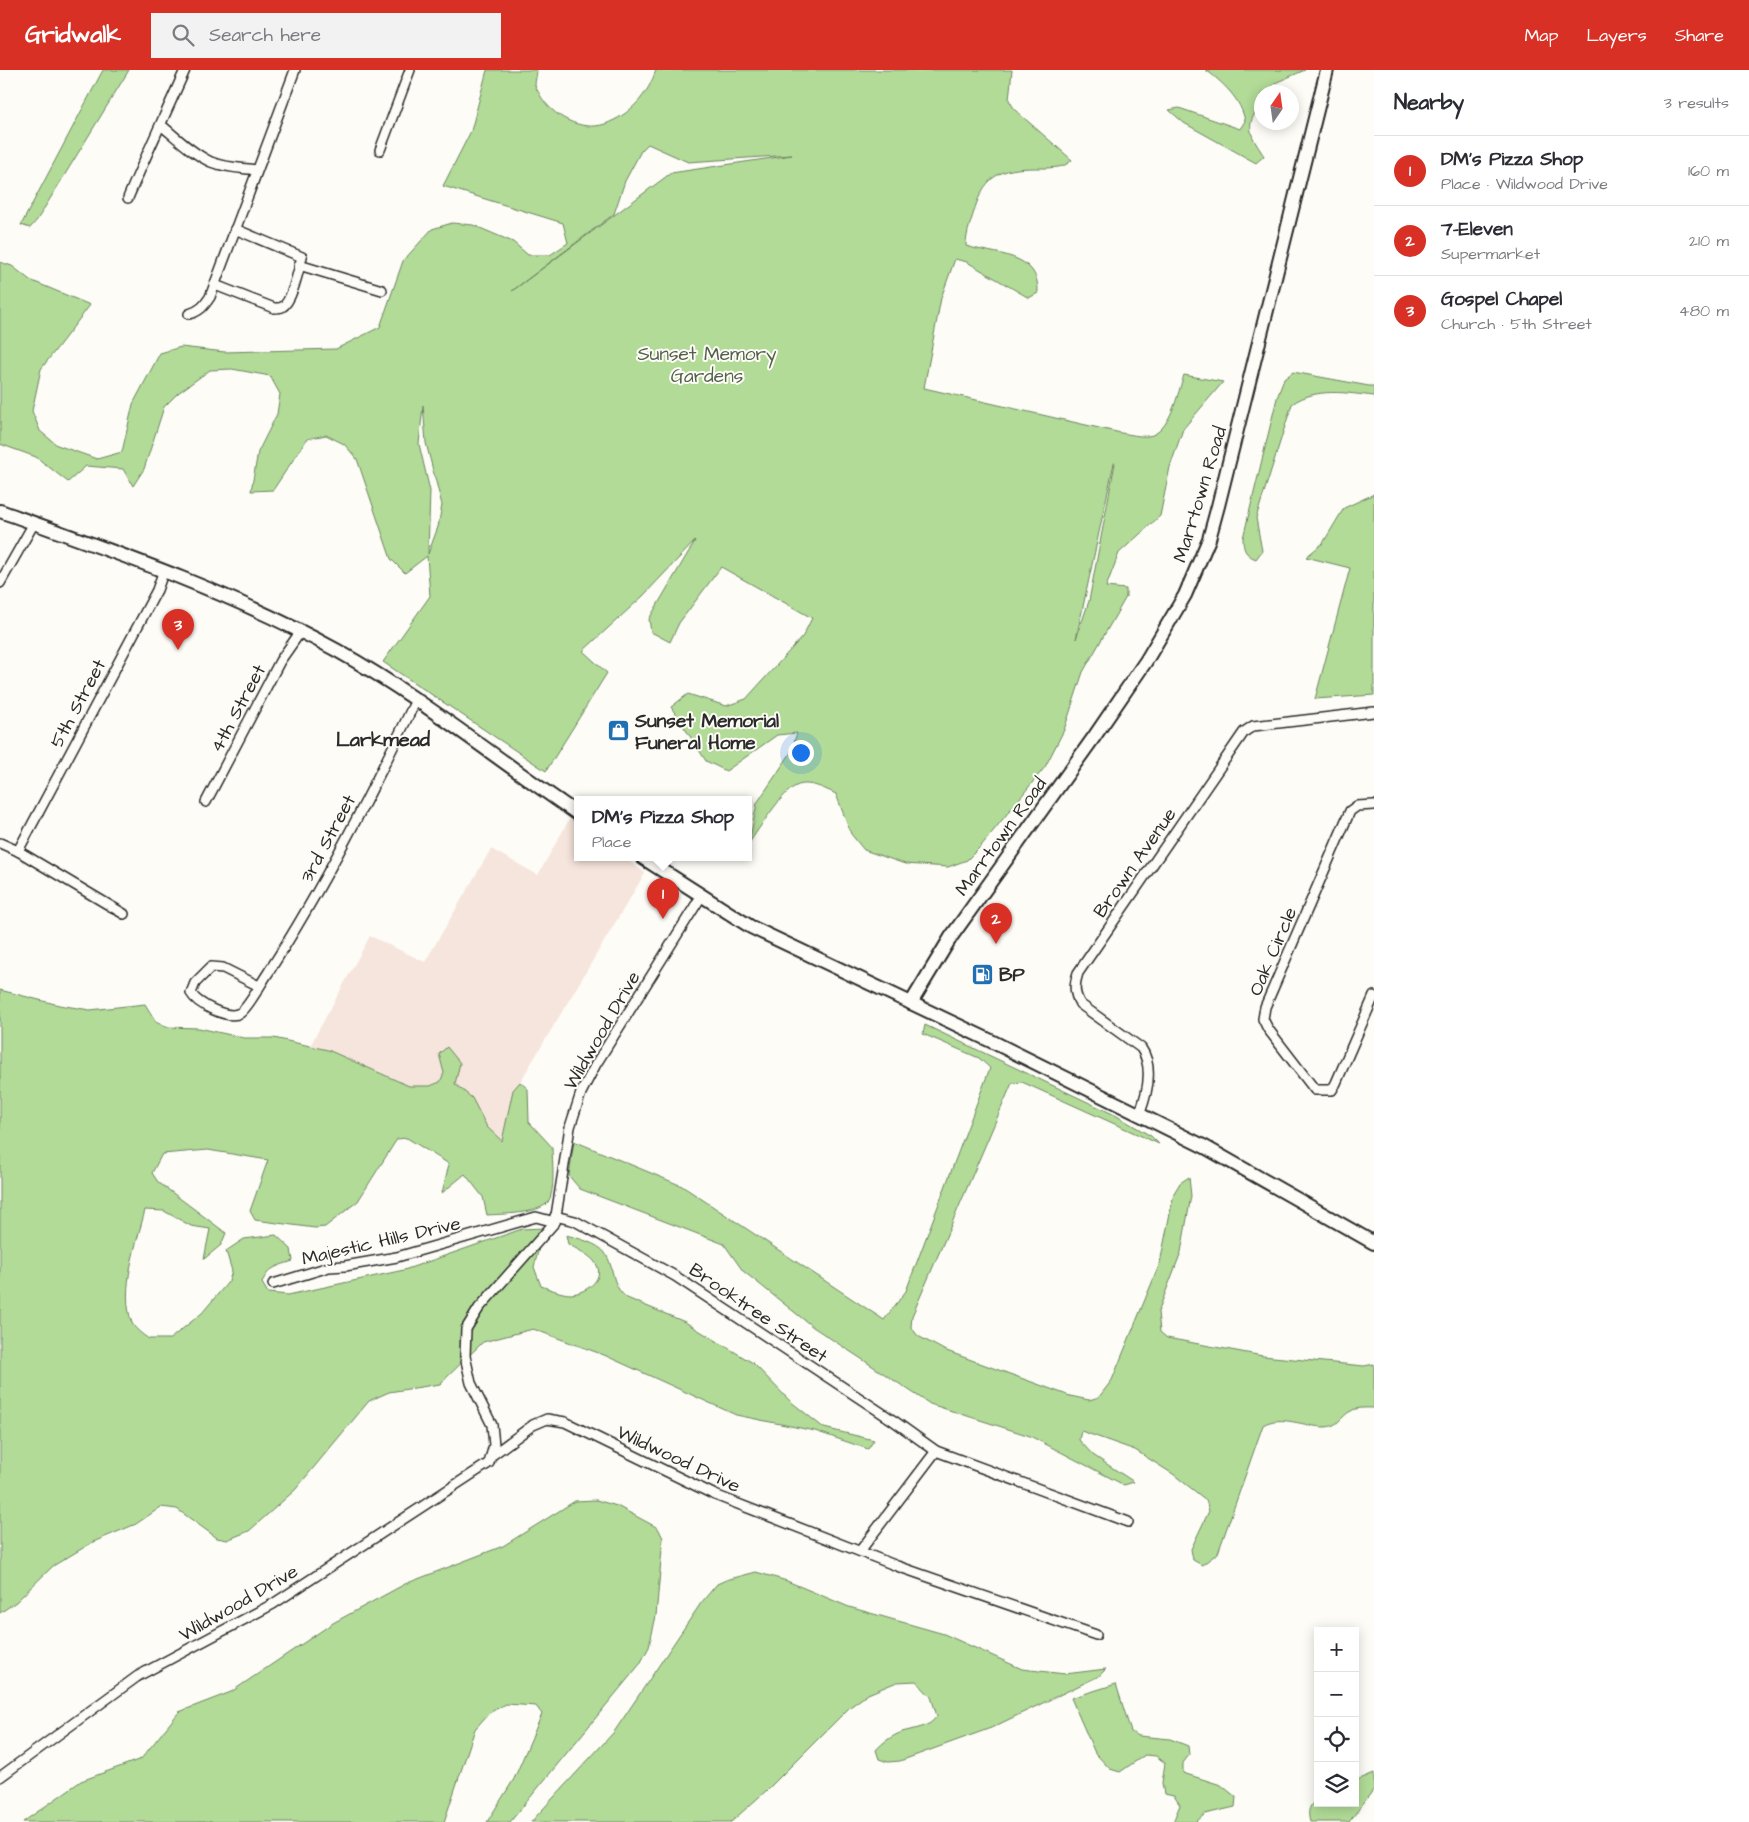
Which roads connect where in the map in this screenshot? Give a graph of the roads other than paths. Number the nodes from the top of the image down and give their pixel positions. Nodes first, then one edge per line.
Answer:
1 (185, 70) edge
2 (410, 70) edge
3 (1327, 70) edge
4 (292, 71) edge
5 (161, 125) junction
6 (380, 150) dead end
7 (257, 170) junction
8 (128, 198) dead end
9 (235, 229) junction
10 (299, 265) junction
11 (215, 285) junction
12 (382, 290) dead end
13 (189, 314) dead end
14 (0, 511) edge
15 (34, 523) junction
16 (164, 570) junction
17 (0, 583) edge
18 (301, 631) junction
19 (416, 700) junction
20 (1374, 712) edge
21 (206, 802) dead end
22 (1374, 805) edge
23 (574, 811) edge
24 (0, 843) edge
25 (18, 850) junction
26 (648, 861) edge
27 (702, 895) junction
28 (124, 914) dead end
29 (259, 986) junction
30 (1374, 996) edge
31 (911, 1003) junction
32 (1139, 1115) junction
33 (555, 1219) junction
34 (1374, 1243) edge
35 (273, 1284) dead end
36 (936, 1451) junction
37 (491, 1456) junction
38 (1128, 1522) dead end
39 (860, 1551) junction
40 (1096, 1635) dead end
41 (0, 1777) edge

1 - 5 street
2 - 6 street
3 - 31 main road, Marrtown Road
4 - 7 street
5 - 7 street
5 - 8 street
7 - 9 street
9 - 10 street
9 - 11 street
10 - 11 street
10 - 12 street
11 - 13 street
14 - 15 main road
15 - 16 main road
15 - 17 street
16 - 18 main road
16 - 25 street, 5th Street
18 - 19 main road
18 - 21 street, 4th Street
19 - 23 main road
19 - 29 street, 3rd Street
20 - 32 street, Brown Avenue
22 - 30 street, Oak Circle
24 - 25 street
25 - 28 street
26 - 27 main road
27 - 31 main road
27 - 33 street, Wildwood Drive
29 - 29 street, 3rd Street
31 - 32 main road
32 - 34 main road
33 - 35 street, Majestic Hills Drive
33 - 36 street, Brooktree Street
33 - 37 street
36 - 38 street
36 - 39 street
37 - 39 street, Wildwood Drive
37 - 41 street, Wildwood Drive
39 - 40 street, Wildwood Drive

